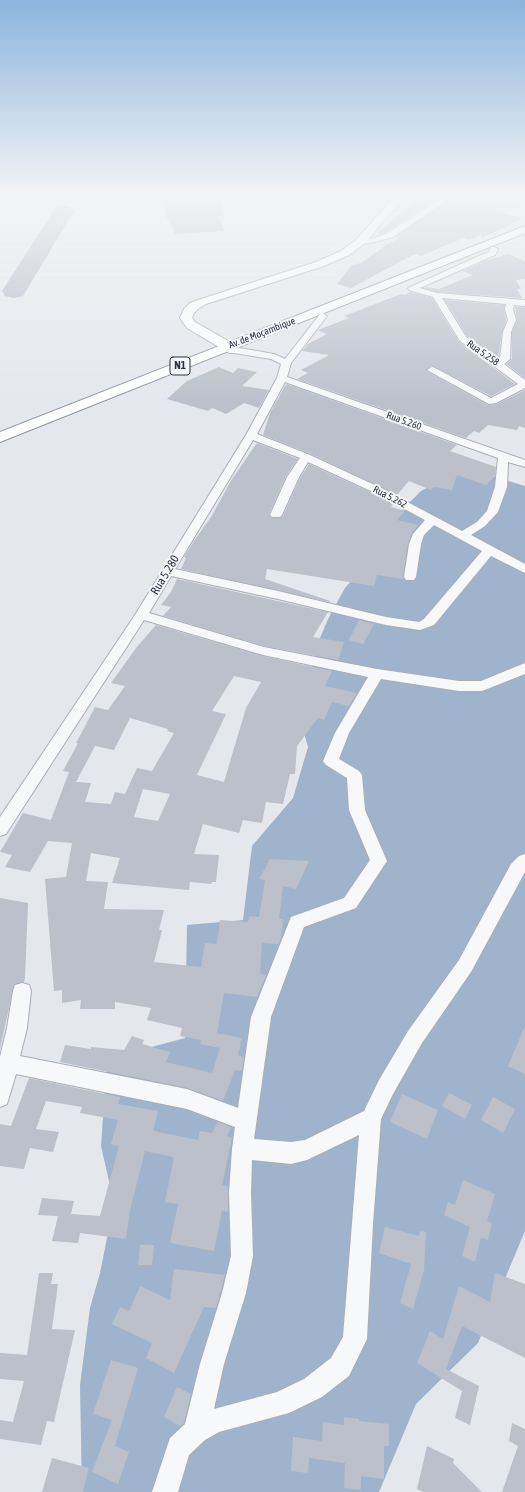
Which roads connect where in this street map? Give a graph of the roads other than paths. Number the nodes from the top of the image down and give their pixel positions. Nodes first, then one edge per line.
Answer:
1 (318, 265) edge
2 (436, 265) edge
3 (459, 265) edge
4 (466, 265) edge
5 (436, 295) junction
6 (511, 301) junction
7 (525, 303) edge
8 (323, 316) junction
9 (231, 348) junction
10 (286, 363) junction
11 (498, 364) junction
12 (432, 370) dead end
13 (282, 378) junction
14 (525, 384) edge
15 (251, 435) junction
16 (0, 437) edge
17 (0, 443) edge
18 (503, 456) junction
19 (306, 457) junction
20 (525, 464) edge
21 (276, 515) dead end
22 (433, 519) junction
23 (463, 535) junction
24 (489, 550) junction
25 (525, 569) edge
26 (167, 571) junction
27 (410, 576) dead end
28 (141, 615) junction
29 (525, 668) edge
30 (377, 674) junction
31 (0, 830) edge
32 (525, 861) edge
33 (22, 991) dead end
34 (9, 1063) junction
35 (0, 1097) edge
36 (371, 1118) junction
37 (247, 1121) junction
38 (242, 1149) junction
39 (196, 1431) junction
40 (165, 1492) edge

1 - 9 street
2 - 9 highway, Av. de Moçambique / N1
3 - 8 highway, Av. de Moçambique / N1
4 - 5 street
5 - 6 street
5 - 11 street, Rua 5.258
6 - 7 street
6 - 11 street
8 - 9 highway, Av. de Moçambique / N1
8 - 10 street, Rua 5.280
9 - 10 street
9 - 16 highway, Av. de Moçambique / N1
9 - 17 highway, Av. de Moçambique / N1
10 - 13 street, Rua 5.280
11 - 14 street, Rua 5.258
12 - 14 street
13 - 15 street, Rua 5.280
13 - 18 street, Rua 5.260
15 - 19 street, Rua 5.262
15 - 26 street, Rua 5.280
18 - 20 street, Rua 5.260
18 - 23 street
19 - 21 street
19 - 22 street, Rua 5.262
22 - 23 street, Rua 5.262
22 - 27 street
23 - 24 street, Rua 5.262
24 - 25 street, Rua 5.262
24 - 26 street
26 - 28 street, Rua 5.280
28 - 30 street
28 - 31 street, Rua 5.280
29 - 30 street
30 - 37 street
32 - 36 street
33 - 34 street
34 - 35 street
34 - 37 street
36 - 38 street
36 - 39 street
37 - 38 street
38 - 39 street
39 - 40 street

